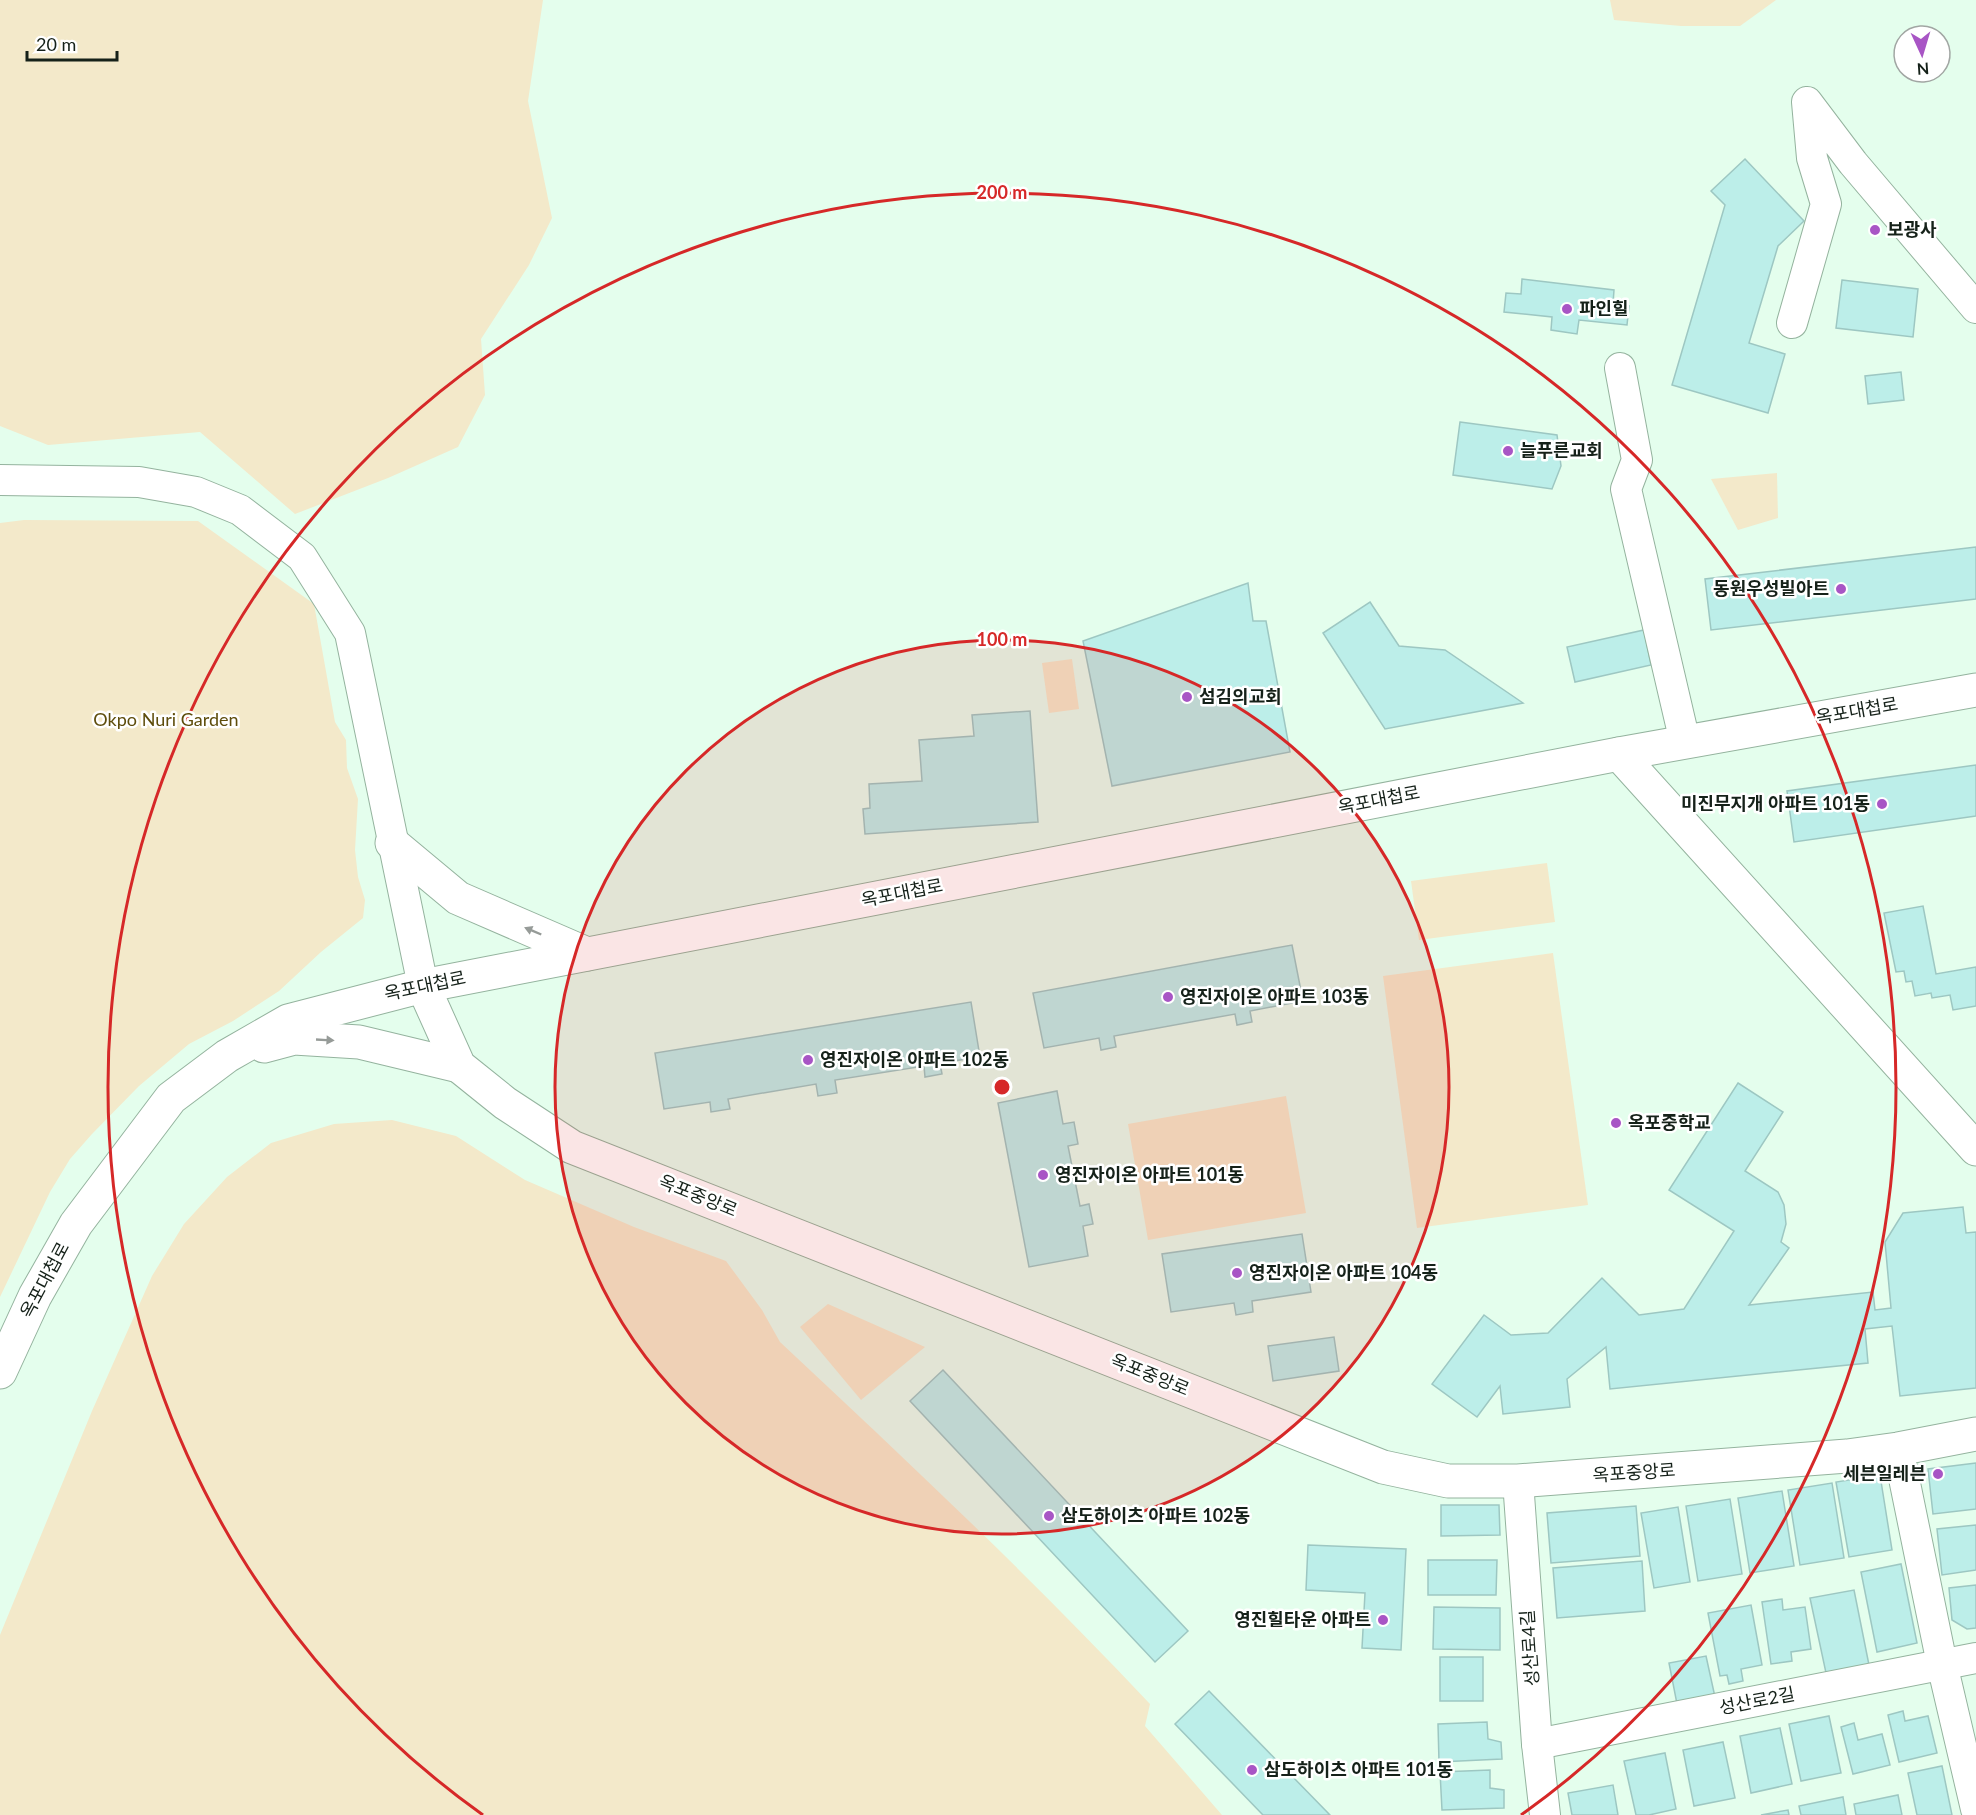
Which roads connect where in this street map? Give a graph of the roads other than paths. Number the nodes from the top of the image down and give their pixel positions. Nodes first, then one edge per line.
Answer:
1 (1976, 308) edge
2 (1792, 323) dead end
3 (1620, 368) dead end
4 (0, 480) edge
5 (1976, 690) edge
6 (1685, 742) junction
7 (1619, 754) junction
8 (393, 843) junction
9 (587, 954) junction
10 (423, 986) junction
11 (227, 1056) junction
12 (459, 1066) junction
13 (1976, 1149) edge
14 (0, 1372) edge
15 (1976, 1434) edge
16 (1898, 1449) junction
17 (1518, 1481) junction
18 (1976, 1658) edge
19 (1942, 1664) junction
20 (1537, 1744) junction
21 (1976, 1809) edge
22 (1545, 1815) edge

1 - 2 street
3 - 6 street
4 - 8 street
5 - 6 street, 옥포대첩로
6 - 7 street, 옥포대첩로
7 - 9 street, 옥포대첩로
7 - 13 street
9 -> 8 street
8 - 10 street
9 - 10 street, 옥포대첩로
10 - 11 street, 옥포대첩로
10 - 12 street, 옥포중앙로
11 -> 12 street
11 - 14 street, 옥포대첩로
12 - 17 street, 옥포중앙로
15 - 16 street, 옥포중앙로
16 - 17 street, 옥포중앙로
16 - 19 street
17 - 20 street, 성산로4길
18 - 19 street, 성산로2길
19 - 20 street, 성산로2길
19 - 21 street
20 - 22 street, 성산로4길

